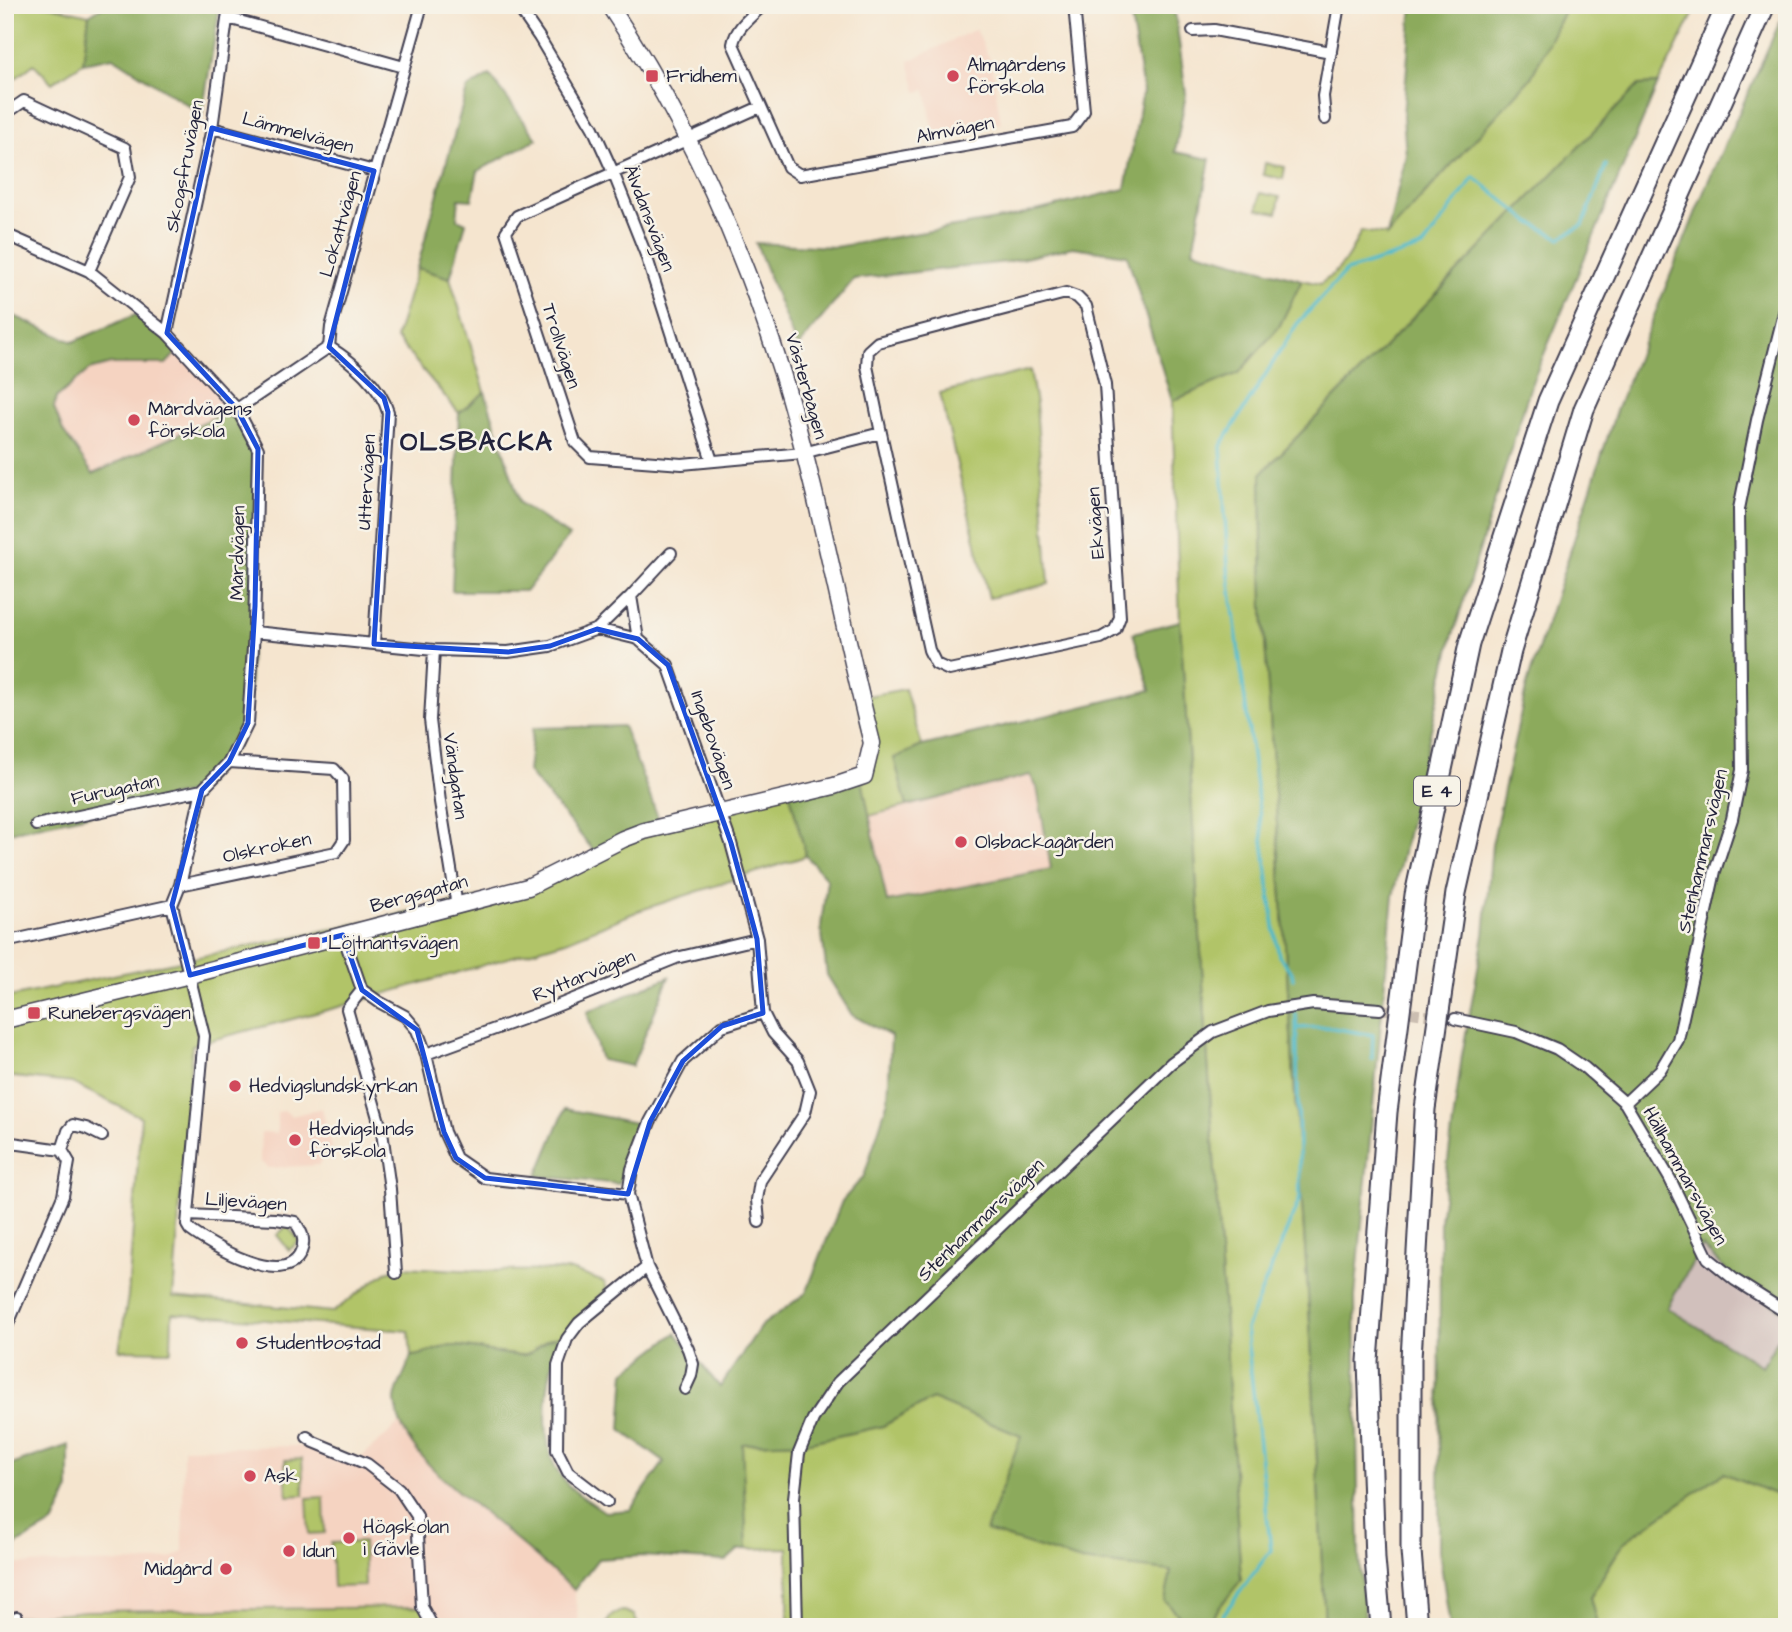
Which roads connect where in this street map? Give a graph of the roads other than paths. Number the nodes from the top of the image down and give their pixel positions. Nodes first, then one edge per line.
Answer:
1 (229, 5) edge
2 (422, 5) edge
3 (517, 5) edge
4 (609, 5) edge
5 (763, 5) edge
6 (1074, 5) edge
7 (1339, 5) edge
8 (1727, 5) edge
9 (1765, 5) edge
10 (228, 18) junction
11 (1193, 31) dead end
12 (1331, 52) junction
13 (404, 67) junction
14 (760, 107) junction
15 (5, 114) edge
16 (1325, 119) dead end
17 (212, 128) junction
18 (687, 138) junction
19 (374, 171) junction
20 (613, 172) junction
21 (5, 234) edge
22 (89, 271) junction
23 (1787, 301) edge
24 (167, 333) junction
25 (329, 347) junction
26 (237, 409) junction
27 (881, 433) junction
28 (803, 453) junction
29 (712, 461) junction
30 (671, 552) dead end
31 (631, 596) junction
32 (597, 629) junction
33 (254, 632) junction
34 (638, 639) junction
35 (374, 644) junction
36 (434, 650) junction
37 (229, 762) junction
38 (834, 786) joint
39 (202, 790) junction
40 (720, 812) junction
41 (36, 825) dead end
42 (180, 885) junction
43 (172, 905) junction
44 (457, 906) junction
45 (343, 935) junction
46 (757, 939) junction
47 (5, 942) edge
48 (190, 975) junction
49 (362, 990) junction
50 (1380, 1009) tunnel mouth
51 (763, 1013) junction
52 (1455, 1019) tunnel mouth
53 (5, 1020) edge
54 (426, 1054) junction
55 (1625, 1102) junction
56 (102, 1136) dead end
57 (5, 1142) edge
58 (62, 1150) junction
59 (628, 1194) junction
60 (188, 1215) junction
61 (759, 1222) dead end
62 (647, 1267) junction
63 (396, 1273) dead end
64 (1787, 1312) edge
65 (5, 1331) edge
66 (685, 1389) dead end
67 (307, 1437) dead end
68 (607, 1502) dead end
69 (433, 1627) edge
70 (797, 1627) edge
71 (1381, 1627) edge
72 (1417, 1627) edge

1 - 10 street, Skogsfruvägen
2 - 13 street, Lokattvägen
3 - 20 street, Älvdansvägen
4 - 18 street, Västerbågen
5 - 14 street, Almvägen
6 - 14 street, Almvägen
7 - 12 street
8 - 71 highway, E 4
9 - 72 highway, E 4
10 - 13 street
10 - 17 street, Skogsfruvägen
11 - 12 street
12 - 16 street
13 - 19 street, Lokattvägen
14 - 18 street
15 - 22 street
17 - 19 street, Lämmelvägen
17 - 24 street, Skogsfruvägen
18 - 20 street, Trollvägen
18 - 28 street, Västerbågen
19 - 25 street, Lokattvägen
20 - 29 street, Älvdansvägen
20 - 29 street, Trollvägen
21 - 22 street, Mårdvägen
22 - 24 street, Mårdvägen
23 - 55 street, Stenhammarsvägen
24 - 26 street, Mårdvägen
25 - 26 street
25 - 35 street, Uttervägen
26 - 33 street, Mårdvägen
27 - 27 street, Ekvägen
27 - 28 street
28 - 29 street, Trollvägen
28 - 38 street, Västerbågen
30 - 31 street
31 - 32 street
31 - 34 street
32 - 34 street, Ingebovägen
32 - 36 street
33 - 35 street
33 - 37 street, Mårdvägen
34 - 40 street, Ingebovägen
35 - 36 street
36 - 44 street, Vändgatan
37 - 39 street, Mårdvägen
37 - 42 street, Olskroken
38 - 40 street, Bergsgatan
39 - 41 street, Furugatan
39 - 42 street
40 - 44 street, Bergsgatan
40 - 46 street, Ingebovägen
42 - 43 street
43 - 47 street
43 - 48 street
44 - 45 street, Bergsgatan
45 - 48 street, Bergsgatan
45 - 49 street
46 - 51 street, Ingebovägen
46 - 54 street, Ryttarvägen
48 - 53 street, Bergsgatan
48 - 60 street, Liljevägen
49 - 54 street
49 - 63 street
50 - 70 street, Stenhammarsvägen
51 - 59 street
51 - 61 street, Ingebovägen
52 - 55 street
54 - 59 street
55 - 64 street, Hällhammarsvägen
56 - 58 street
57 - 58 street
58 - 65 street
59 - 62 street
60 - 60 street, Liljevägen
62 - 66 street
62 - 68 street
67 - 69 street

